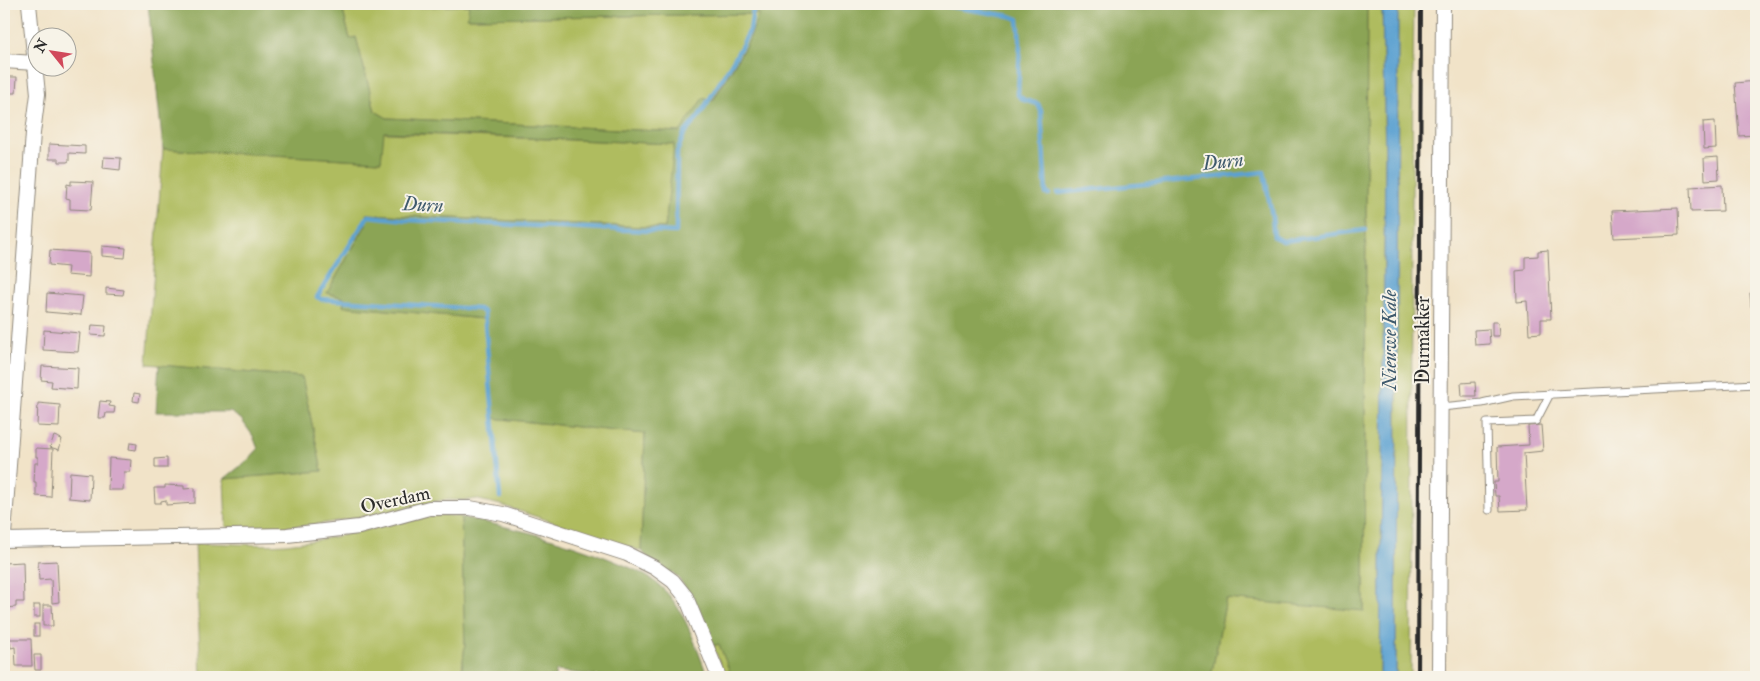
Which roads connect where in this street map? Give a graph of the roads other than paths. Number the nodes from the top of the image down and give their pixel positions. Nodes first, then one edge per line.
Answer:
1 (29, 4) edge
2 (1442, 4) edge
3 (31, 28) edge
4 (4, 61) edge
5 (28, 63) edge
6 (36, 78) edge
7 (1756, 384) edge
8 (1550, 394) junction
9 (1441, 407) junction
10 (1489, 510) dead end
11 (4, 535) edge
12 (4, 540) edge
13 (719, 677) edge
14 (1439, 677) edge

1 - 3 street
2 - 9 street, Durmakker
4 - 5 street
6 - 11 street
7 - 8 lane
8 - 9 lane
8 - 10 lane
9 - 14 street, Durmakker
12 - 13 street, Overdam

